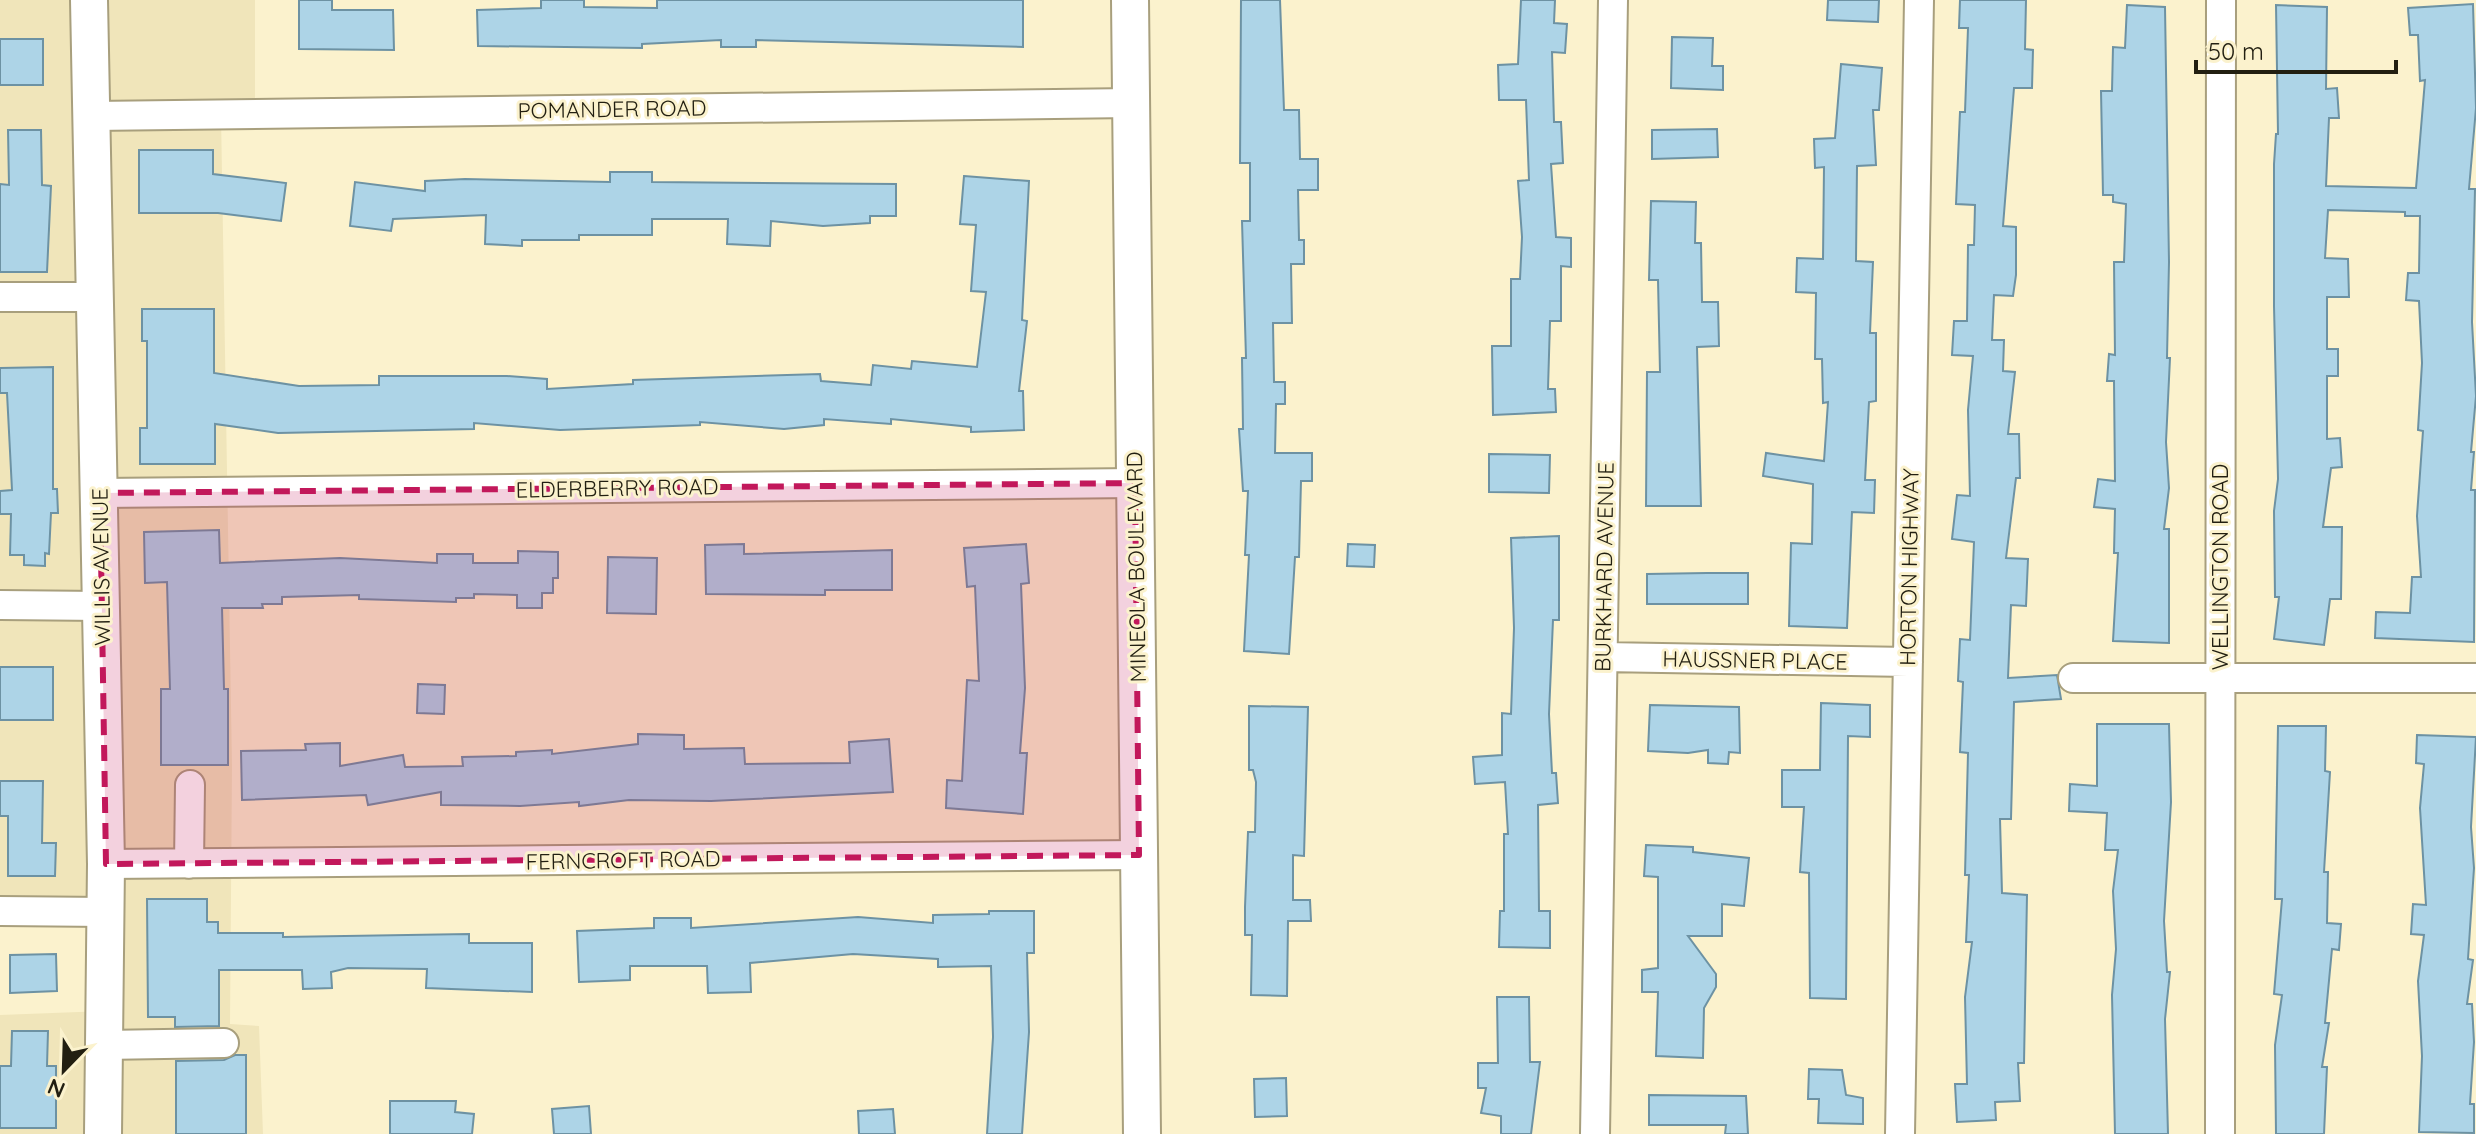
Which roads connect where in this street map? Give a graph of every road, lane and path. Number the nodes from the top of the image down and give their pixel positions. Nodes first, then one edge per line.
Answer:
1 (89, 0) edge
2 (1130, 0) edge
3 (1613, 0) edge
4 (1919, 0) edge
5 (2221, 0) edge
6 (1132, 103) junction
7 (93, 116) junction
8 (0, 297) edge
9 (97, 297) junction
10 (1135, 483) junction
11 (100, 493) junction
12 (0, 605) edge
13 (101, 606) junction
14 (1603, 657) junction
15 (1908, 662) junction
16 (2073, 678) dead end
17 (2220, 678) junction
18 (2476, 678) edge
19 (190, 785) dead end
20 (1139, 855) junction
21 (106, 864) junction
22 (189, 864) junction
23 (0, 911) edge
24 (106, 912) junction
25 (224, 1043) dead end
26 (104, 1045) junction
27 (103, 1134) edge
28 (1142, 1134) edge
29 (1595, 1134) edge
30 (1900, 1134) edge
31 (2220, 1134) edge

1 - 7 main road, WILLIS AVENUE
2 - 6 main road, MINEOLA BOULEVARD
3 - 14 street, BURKHARD AVENUE
4 - 15 street, HORTON HIGHWAY
5 - 17 street, WELLINGTON ROAD
6 - 7 street, POMANDER ROAD
6 - 10 main road, MINEOLA BOULEVARD
7 - 9 main road, WILLIS AVENUE
8 - 9 street
9 - 11 main road, WILLIS AVENUE
10 - 11 street, ELDERBERRY ROAD
10 - 20 main road, MINEOLA BOULEVARD
11 - 13 main road, WILLIS AVENUE
12 - 13 street
13 - 21 main road, WILLIS AVENUE
14 - 15 street, HAUSSNER PLACE
14 - 29 street, BURKHARD AVENUE
15 - 30 street, HORTON HIGHWAY
16 - 17 street
17 - 18 street
17 - 31 street, WELLINGTON ROAD
19 - 22 street
20 - 22 street, FERNCROFT ROAD
20 - 28 main road, MINEOLA BOULEVARD
21 - 22 street, FERNCROFT ROAD
21 - 24 main road, WILLIS AVENUE
23 - 24 street
24 - 26 main road, WILLIS AVENUE
25 - 26 street
26 - 27 main road, WILLIS AVENUE

